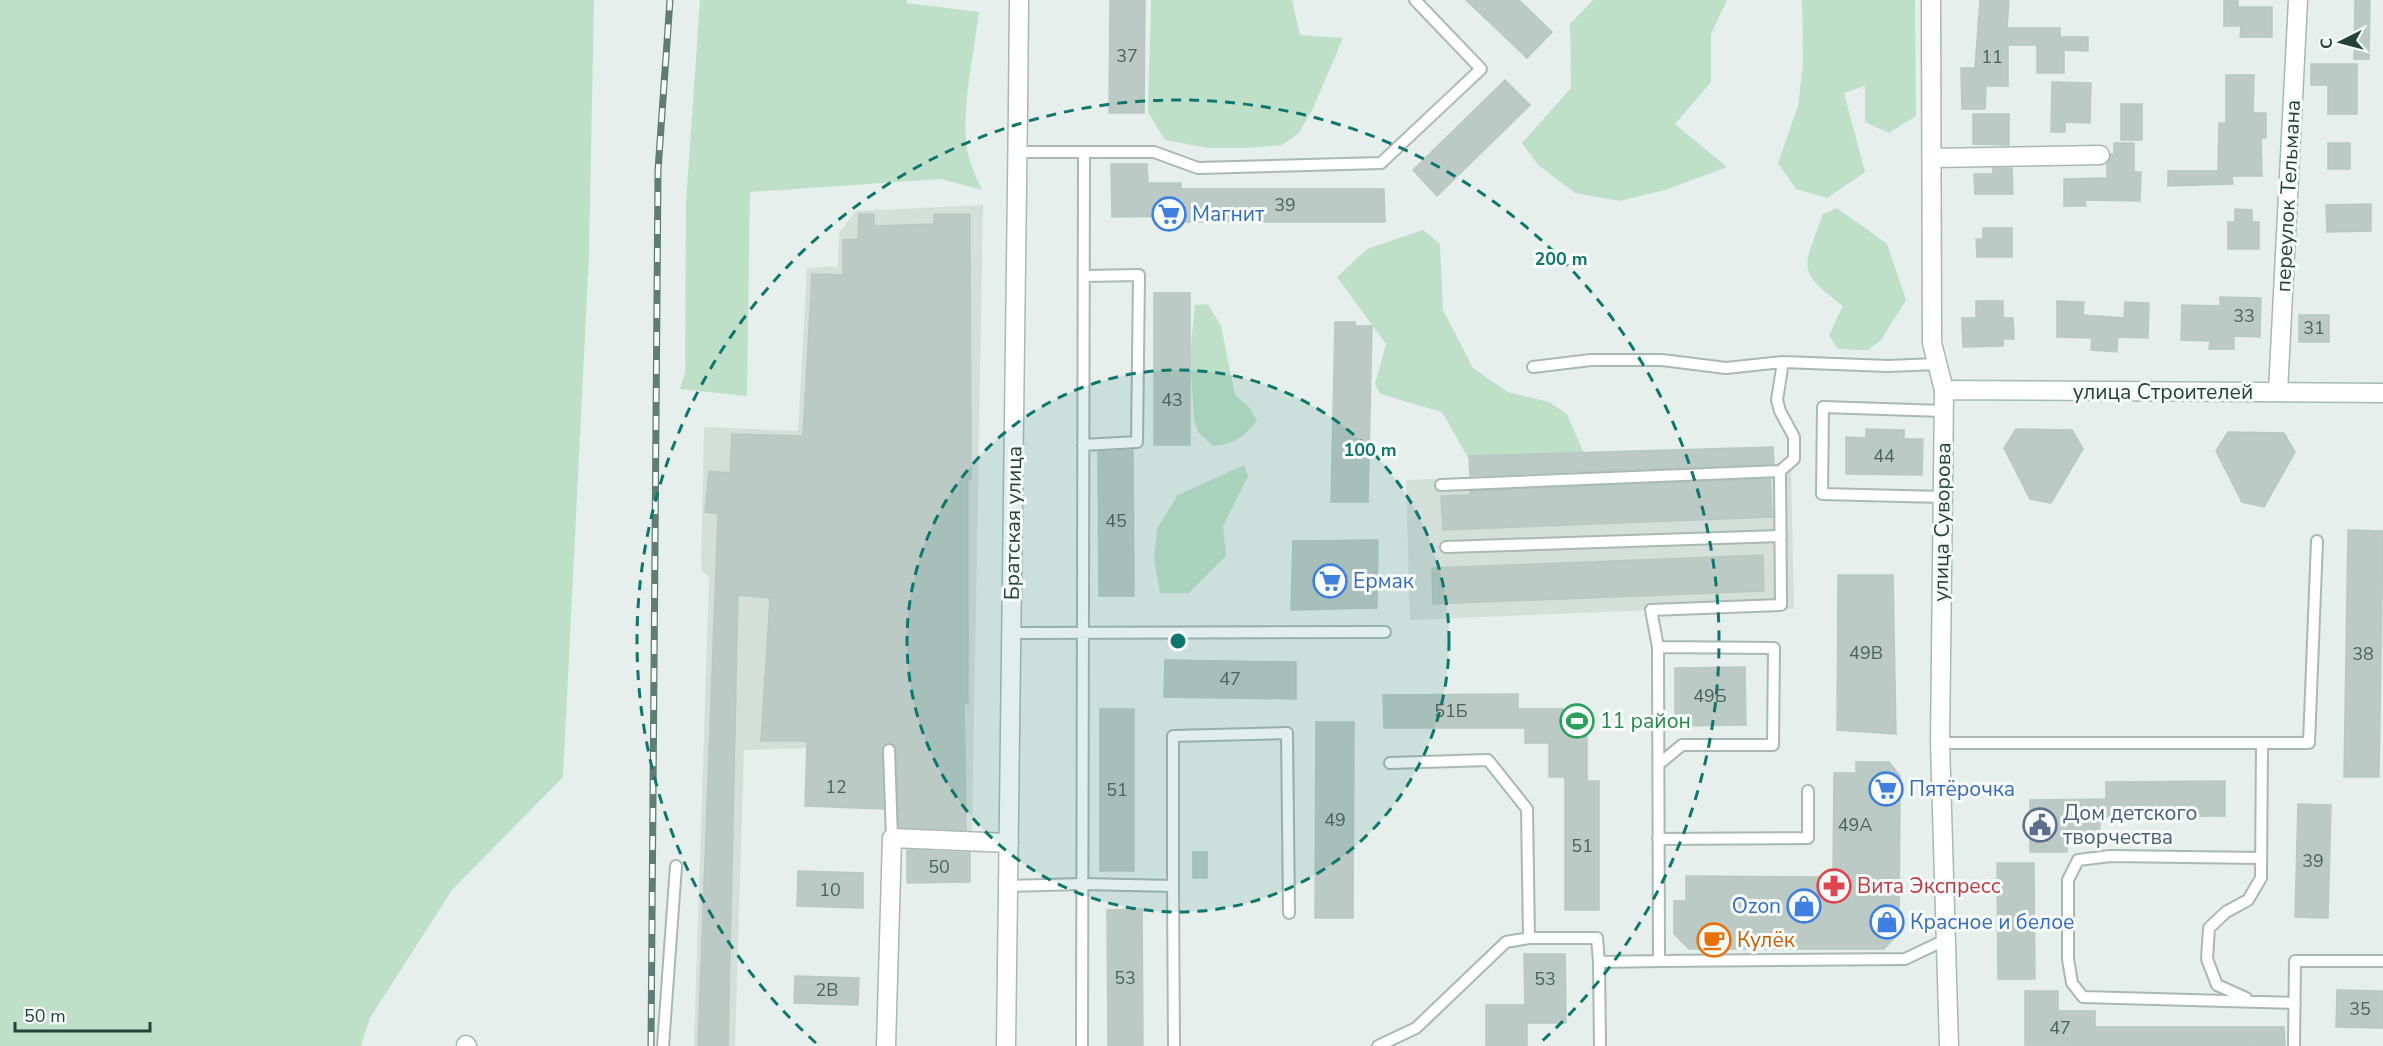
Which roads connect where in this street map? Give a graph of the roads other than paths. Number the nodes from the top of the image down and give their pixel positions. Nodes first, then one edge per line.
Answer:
1 (1019, 0) edge
2 (1415, 0) edge
3 (1931, 0) edge
4 (2298, 0) edge
5 (1017, 152) junction
6 (1084, 152) junction
7 (2100, 155) dead end
8 (1932, 158) junction
9 (1083, 276) junction
10 (1783, 362) junction
11 (1937, 364) junction
12 (1533, 367) dead end
13 (1944, 390) junction
14 (2278, 392) junction
15 (2383, 393) edge
16 (1943, 411) junction
17 (1083, 445) junction
18 (1780, 471) junction
19 (1441, 485) dead end
20 (1942, 497) junction
21 (1781, 536) junction
22 (2317, 541) dead end
23 (1446, 547) dead end
24 (1385, 632) dead end
25 (1011, 633) junction
26 (1083, 633) junction
27 (1658, 647) junction
28 (1940, 743) junction
29 (2262, 744) junction
30 (889, 750) dead end
31 (1390, 763) dead end
32 (1659, 764) junction
33 (1808, 791) dead end
34 (891, 838) junction
35 (1658, 839) junction
36 (1009, 843) junction
37 (2261, 858) junction
38 (676, 866) dead end
39 (1083, 885) junction
40 (1008, 886) junction
41 (1173, 886) junction
42 (1289, 913) dead end
43 (1529, 938) junction
44 (1945, 940) junction
45 (1659, 961) junction
46 (2383, 961) edge
47 (1599, 962) junction
48 (2252, 1001) junction
49 (2295, 1003) junction
50 (663, 1046) edge
51 (886, 1046) edge
52 (1006, 1046) edge
53 (1082, 1046) edge
54 (1174, 1046) edge
55 (1378, 1046) edge
56 (1600, 1046) edge
57 (1949, 1046) edge
58 (2294, 1046) edge

1 - 5 street, Братская улица
2 - 6 lane
3 - 8 street, улица Суворова
4 - 14 street, переулок Тельмана
5 - 6 lane
5 - 25 street, Братская улица
6 - 9 lane
7 - 8 street
8 - 11 street, улица Суворова
9 - 17 lane
9 - 17 lane
10 - 11 lane
10 - 12 lane
10 - 18 lane
11 - 13 street, улица Суворова
13 - 14 street, улица Строителей
13 - 16 street, улица Суворова
14 - 15 street, улица Строителей
16 - 20 street, улица Суворова
16 - 20 lane
17 - 26 lane
18 - 19 lane
18 - 21 lane
20 - 28 street, улица Суворова
21 - 23 lane
21 - 27 lane
22 - 29 lane
24 - 26 lane
25 - 26 lane
25 - 36 street, Братская улица
26 - 39 lane
27 - 32 lane
27 - 32 lane
28 - 29 lane
28 - 44 street, улица Суворова
29 - 37 lane
30 - 34 lane
31 - 43 lane
32 - 35 lane
33 - 35 lane
34 - 36 street
34 - 51 street
35 - 45 lane
36 - 40 street, Братская улица
37 - 48 lane
37 - 48 lane
38 - 50 lane
39 - 40 lane
39 - 41 lane
39 - 53 lane
40 - 52 street, Братская улица
41 - 42 lane
41 - 54 lane
43 - 47 lane
43 - 55 lane
44 - 45 lane
44 - 57 street, улица Суворова
45 - 47 lane
46 - 49 lane
47 - 56 lane
48 - 49 lane
49 - 58 lane

